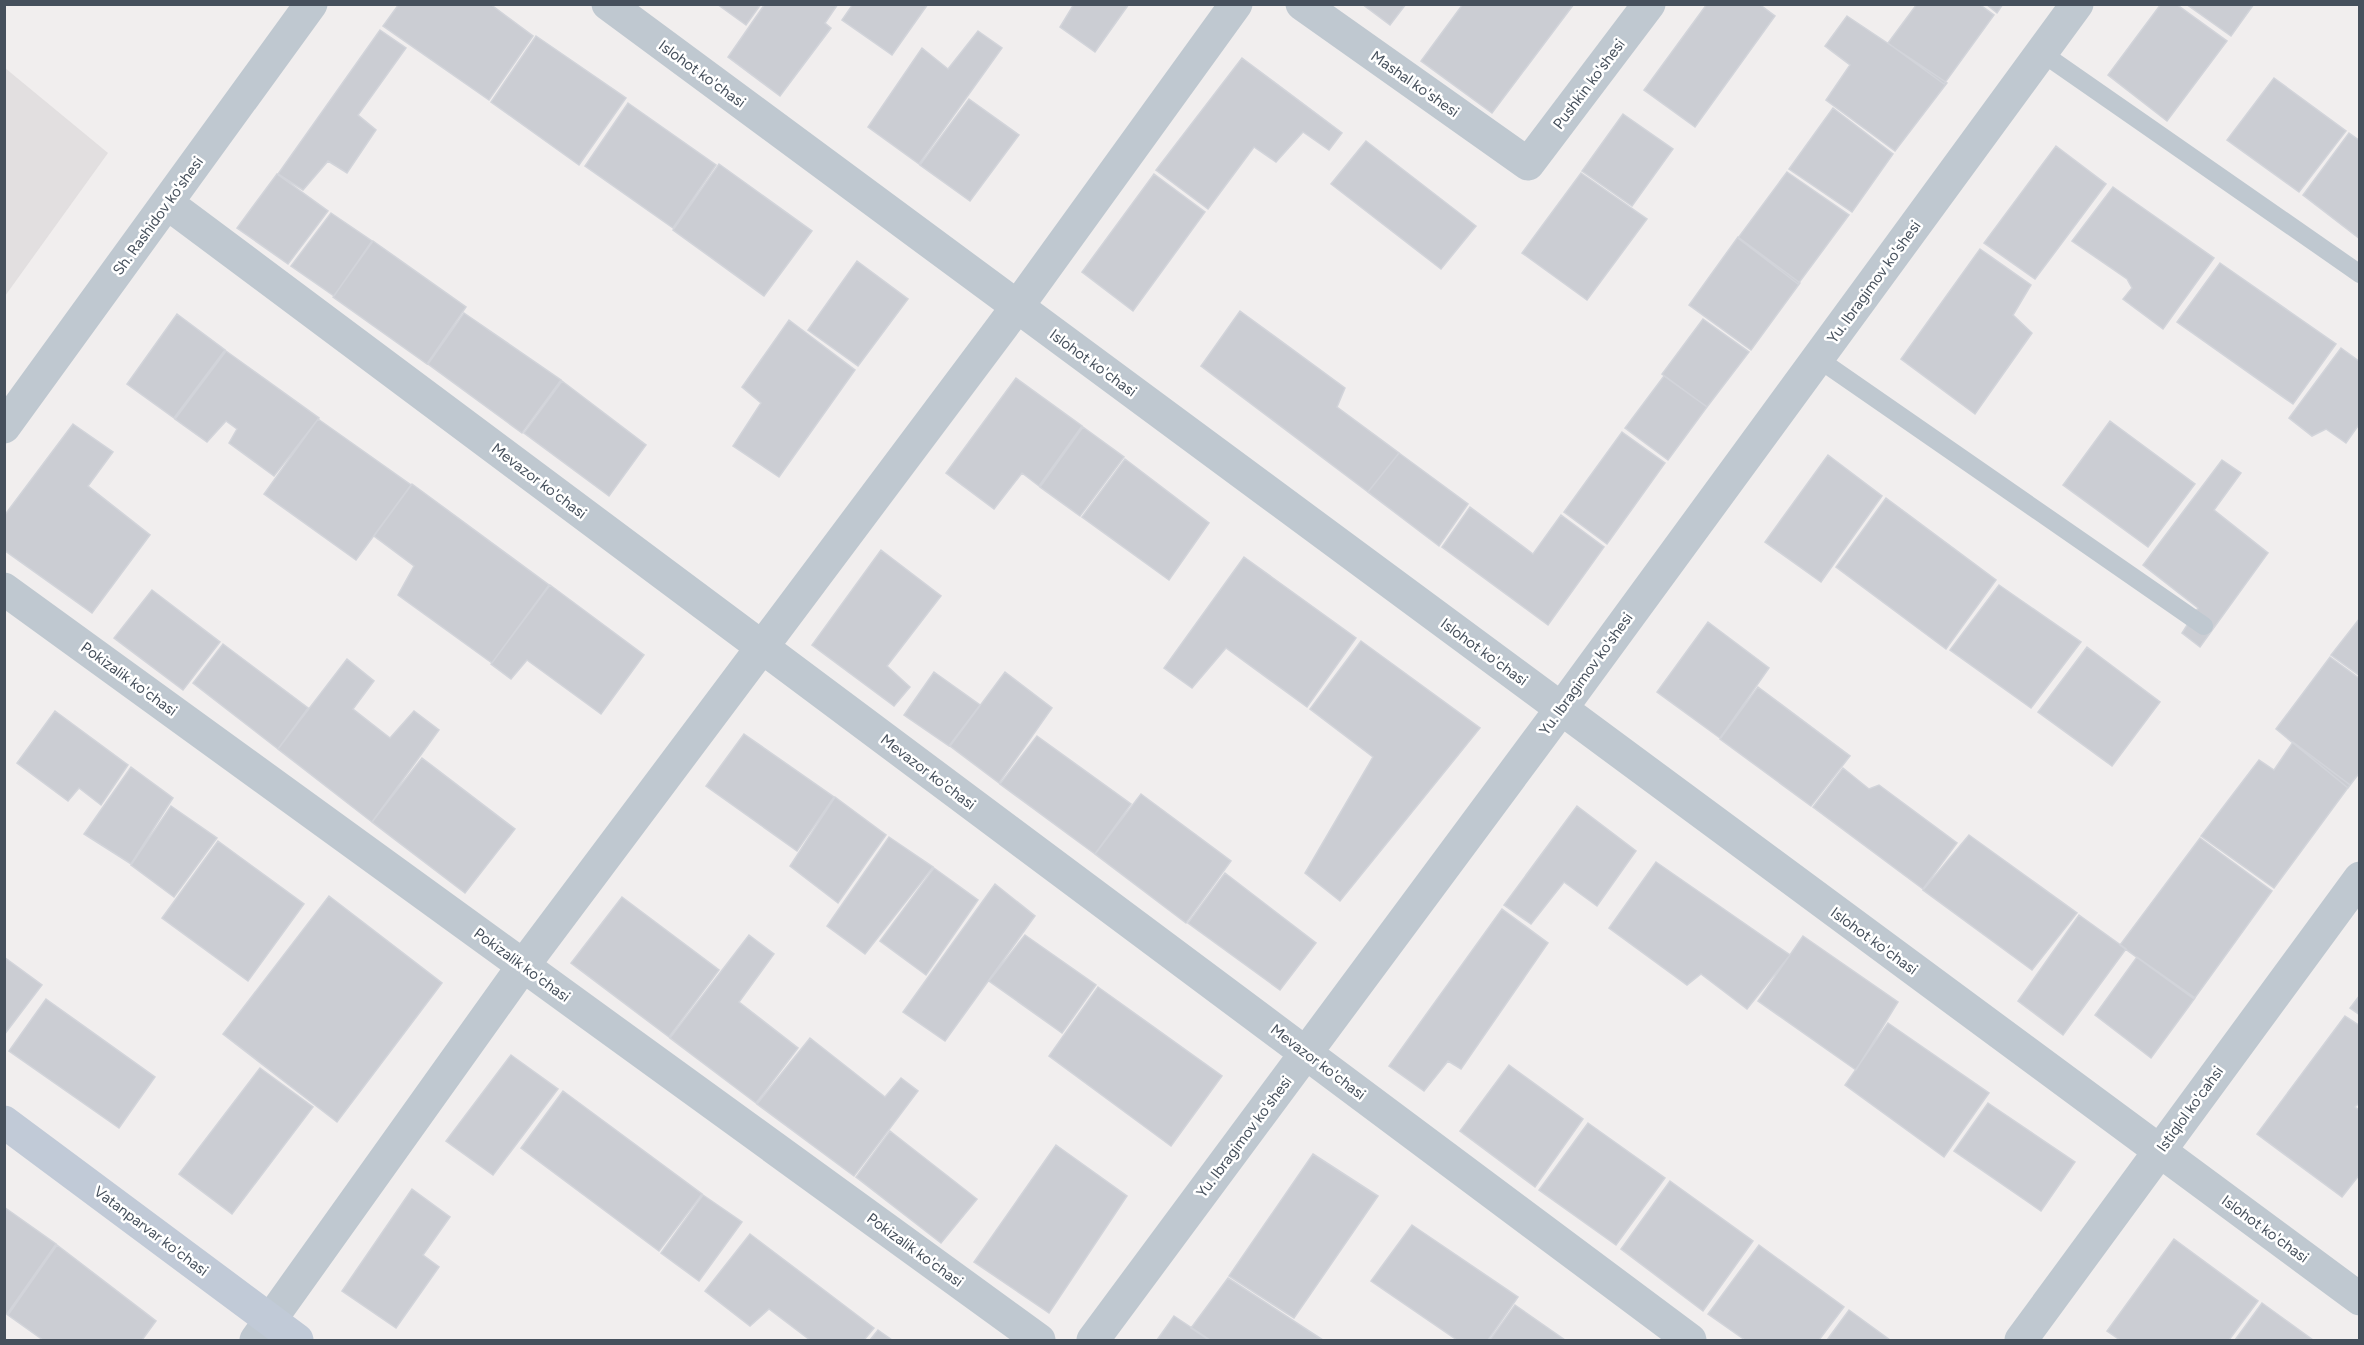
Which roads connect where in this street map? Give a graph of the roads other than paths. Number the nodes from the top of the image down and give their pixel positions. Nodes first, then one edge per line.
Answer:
1 (311, 4) edge
2 (608, 4) edge
3 (1236, 4) edge
4 (1302, 4) edge
5 (1650, 4) edge
6 (2077, 4) edge
7 (2042, 53) junction
8 (1528, 164) joint
9 (167, 203) junction
10 (2360, 274) edge
11 (1017, 307) junction
12 (1817, 358) junction
13 (4, 427) edge
14 (4, 589) edge
15 (2204, 626) dead end
16 (761, 647) junction
17 (1561, 709) junction
18 (2360, 878) edge
19 (523, 966) junction
20 (1306, 1053) junction
21 (4, 1122) edge
22 (2159, 1151) junction
23 (2360, 1299) edge
24 (263, 1331) edge
25 (297, 1341) edge
26 (1040, 1341) edge
27 (1093, 1341) edge
28 (1690, 1341) edge
29 (2021, 1341) edge

1 - 9 street, Sh. Rashidov ko'shesi
2 - 11 street, Islohot ko'chasi
3 - 11 street
4 - 8 street, Mashal ko'shesi
5 - 8 street, Pushkin ko'shesi
6 - 7 street, Yu. Ibragimov ko'shesi
7 - 10 lane
7 - 12 street, Yu. Ibragimov ko'shesi
9 - 13 street, Sh. Rashidov ko'shesi
9 - 16 street, Mevazor ko'chasi
11 - 16 street
11 - 17 street, Islohot ko'chasi
12 - 15 lane
12 - 17 street, Yu. Ibragimov ko'shesi
14 - 19 street, Pokizalik ko'chasi
16 - 19 street
16 - 20 street, Mevazor ko'chasi
17 - 20 street, Yu. Ibragimov ko'shesi
17 - 22 street, Islohot ko'chasi
18 - 22 street, Istiqlol ko'cahsi
19 - 24 street
19 - 26 street, Pokizalik ko'chasi
20 - 27 street, Yu. Ibragimov ko'shesi
20 - 28 street, Mevazor ko'chasi
21 - 24 street, Vatanparvar ko'chasi
22 - 23 street, Islohot ko'chasi
22 - 29 street, Istiqlol ko'cahsi
24 - 25 street, Vatanparvar ko'chasi

